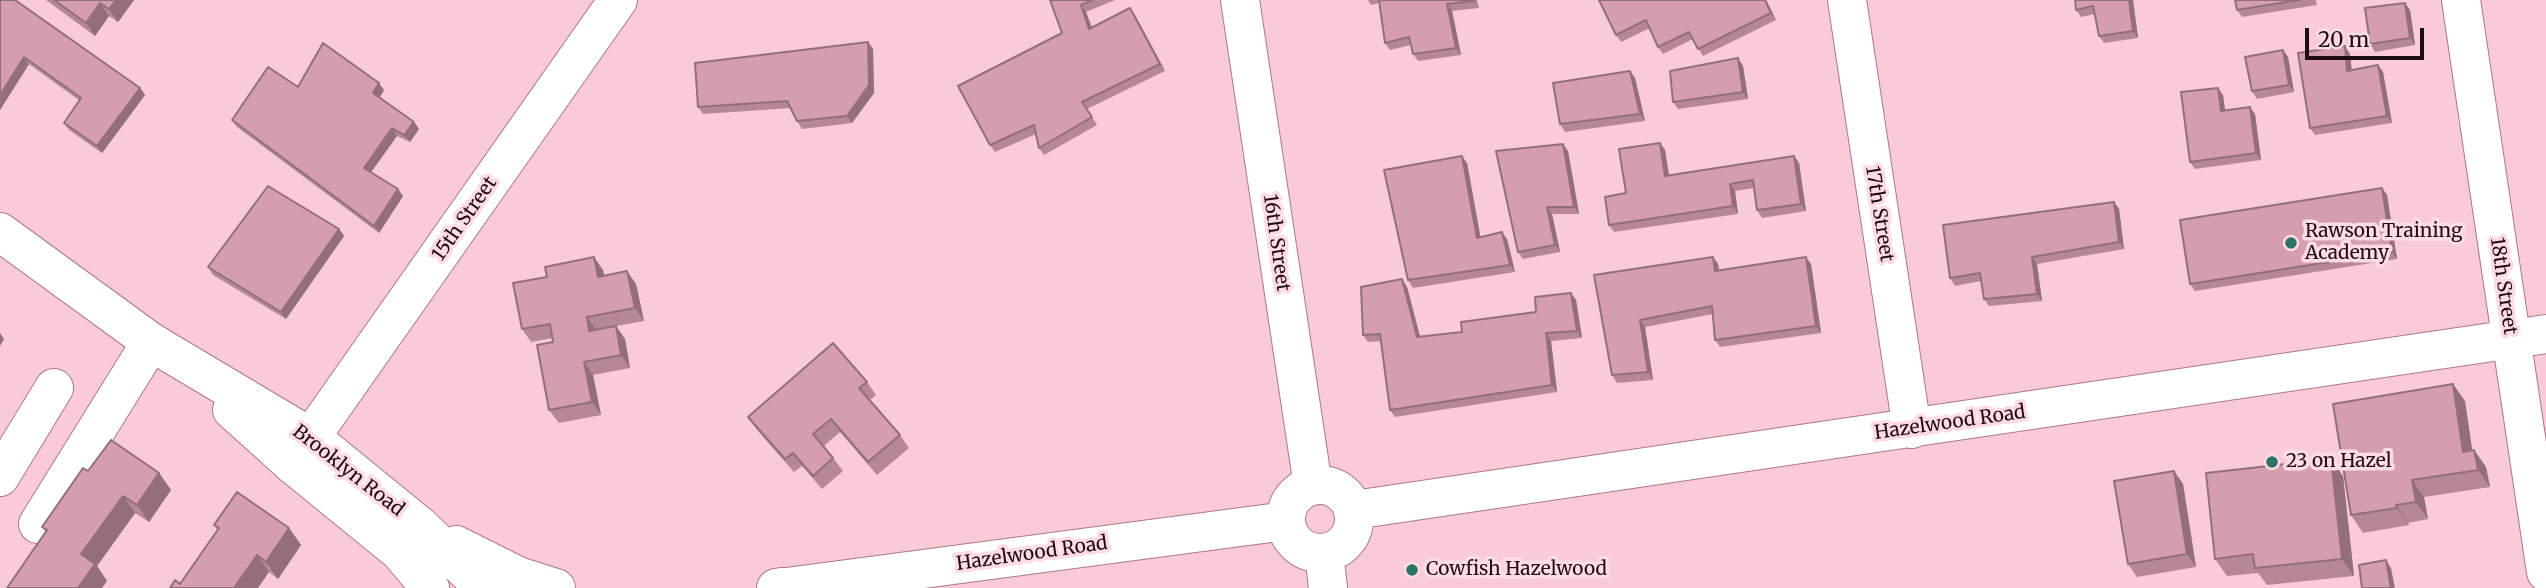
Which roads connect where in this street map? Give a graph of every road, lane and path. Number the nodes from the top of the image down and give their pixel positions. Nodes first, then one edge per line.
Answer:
1 (618, 0) edge
2 (1240, 0) edge
3 (1847, 0) edge
4 (2461, 0) edge
5 (0, 232) edge
6 (2528, 336) edge
7 (157, 346) junction
8 (54, 387) dead end
9 (1912, 429) junction
10 (302, 451) junction
11 (4, 471) edge
12 (1312, 486) junction
13 (1354, 510) junction
14 (1286, 522) junction
15 (420, 526) junction
16 (1326, 571) edge
17 (2546, 572) edge
18 (430, 588) edge
19 (484, 588) edge
20 (556, 588) edge
21 (779, 588) edge

1 - 10 street, 15th Street
2 - 12 street, 16th Street
3 - 9 street, 17th Street
4 - 6 street, 18th Street
5 - 7 street, Brooklyn Road
6 - 9 street, Hazelwood Road
6 - 17 street, 18th Street
7 - 10 street, Brooklyn Road
7 - 11 street
8 - 11 street
9 - 13 street, Hazelwood Road
10 - 15 street, Brooklyn Road
10 - 18 street, Brooklyn Road
12 - 13 street
12 - 14 street
13 - 16 street
14 - 16 street
14 - 21 street, Hazelwood Road
15 - 19 street, Brooklyn Road
15 - 20 street

